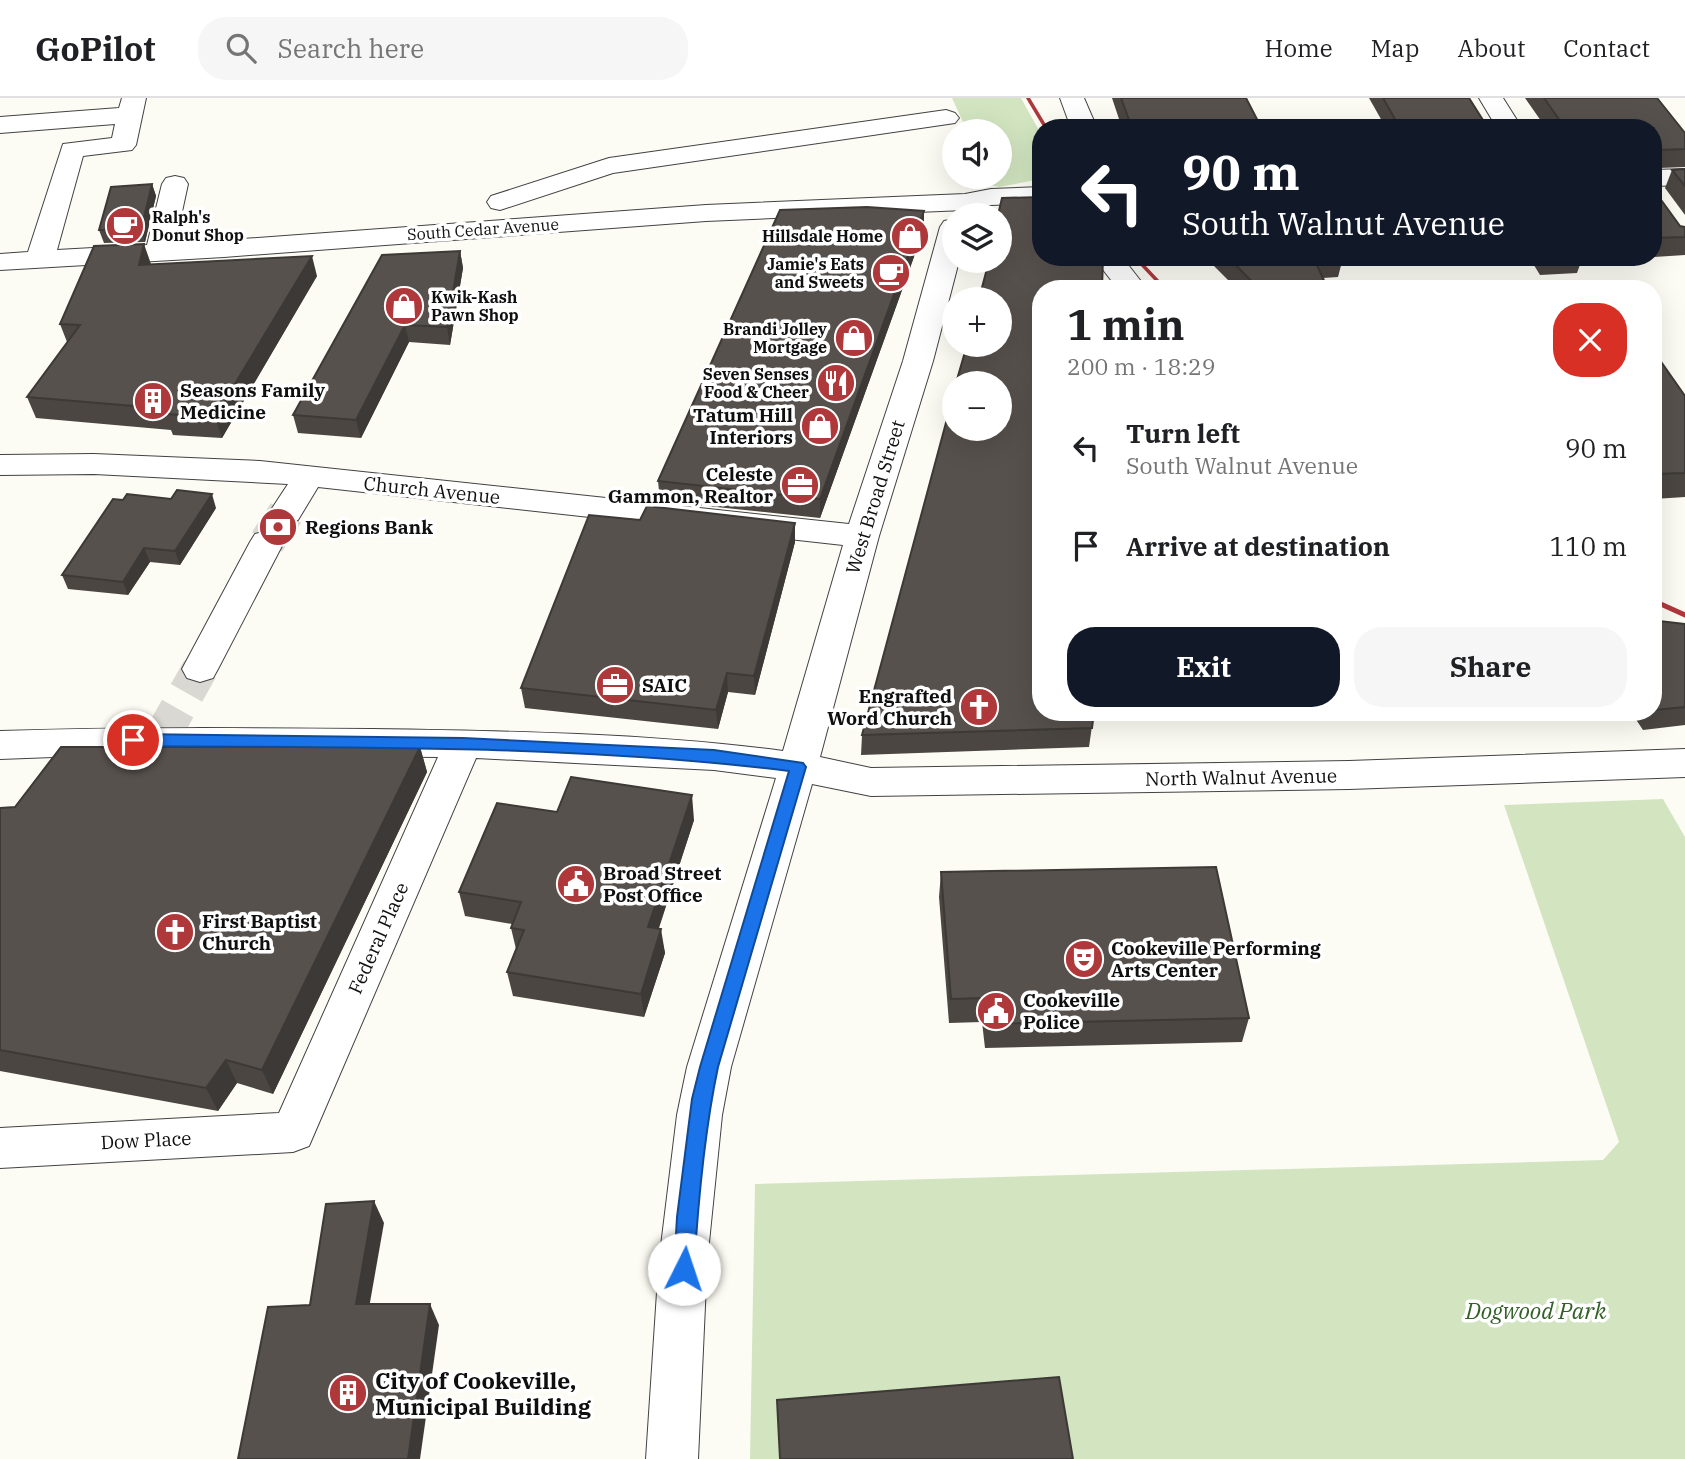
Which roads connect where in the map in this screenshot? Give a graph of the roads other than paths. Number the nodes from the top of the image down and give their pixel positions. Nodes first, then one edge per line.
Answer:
1 (1072, 98) edge
2 (1491, 98) edge
3 (132, 106) edge
4 (945, 118) edge
5 (1080, 119) edge
6 (1504, 119) edge
7 (0, 125) edge
8 (1685, 177) edge
9 (1662, 178) edge
10 (175, 184) dead end
11 (1032, 194) edge
12 (500, 202) dead end
13 (973, 203) edge
14 (942, 206) edge
15 (159, 253) junction
16 (40, 260) junction
17 (0, 262) edge
18 (1114, 266) edge
19 (942, 271) edge
20 (1126, 280) edge
21 (0, 465) edge
22 (309, 476) junction
23 (862, 536) junction
24 (200, 670) tunnel mouth
25 (463, 744) junction
26 (0, 745) edge
27 (1685, 763) edge
28 (798, 767) junction
29 (1475, 772) junction
30 (1685, 788) edge
31 (293, 1132) joint
32 (0, 1148) edge
33 (672, 1459) edge

1 - 5 street
2 - 6 street
3 - 7 street
3 - 16 street
4 - 12 street
8 - 9 street
10 - 15 street
11 - 13 street, South Cedar Avenue
14 - 15 street, South Cedar Avenue
15 - 16 street, South Cedar Avenue
16 - 17 street, South Cedar Avenue
18 - 20 street
19 - 23 street, West Broad Street
21 - 22 street, Church Avenue
22 - 23 street, Church Avenue
22 - 24 street
23 - 28 street, West Broad Street
25 - 26 street, North Walnut Avenue
25 - 28 street, North Walnut Avenue
25 - 31 street, Federal Place
27 - 29 street, North Walnut Avenue
28 - 29 street, North Walnut Avenue
28 - 33 street, West Broad Street
29 - 30 street
31 - 32 street, Dow Place

